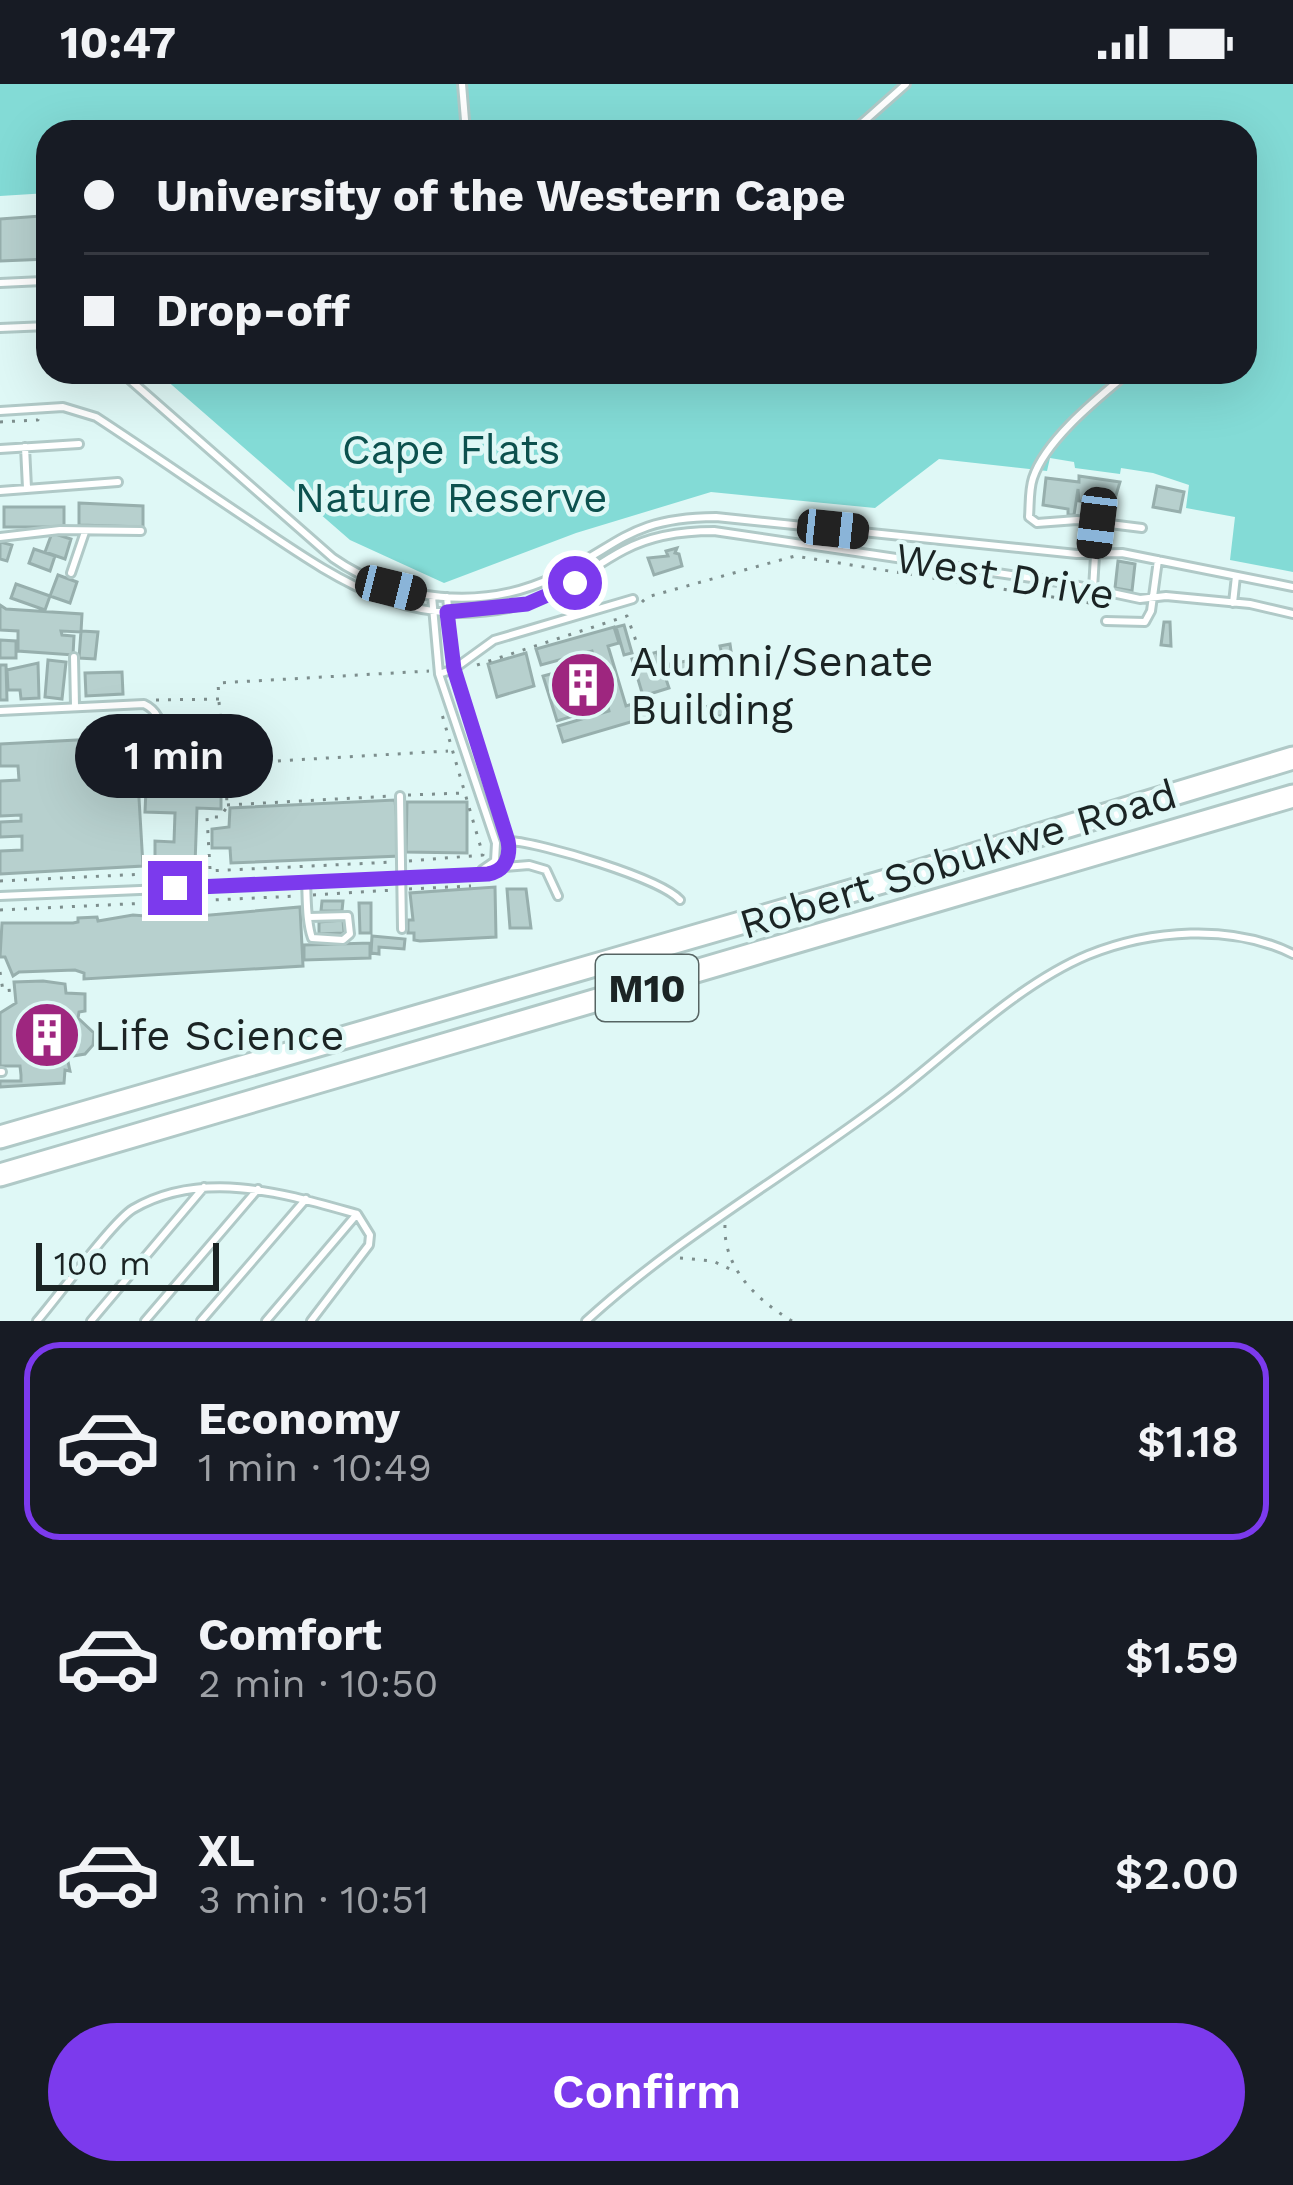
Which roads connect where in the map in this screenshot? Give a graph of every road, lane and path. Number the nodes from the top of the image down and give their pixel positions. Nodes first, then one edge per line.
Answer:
1 (462, 84) edge
2 (906, 84) edge
3 (465, 120) edge
4 (865, 120) edge
5 (36, 281) edge
6 (0, 284) edge
7 (36, 326) edge
8 (0, 328) edge
9 (136, 384) edge
10 (1115, 384) edge
11 (0, 411) edge
12 (39, 414) dead end
13 (0, 422) edge
14 (79, 444) dead end
15 (25, 447) junction
16 (0, 448) edge
17 (118, 482) dead end
18 (27, 488) junction
19 (0, 491) edge
20 (1097, 523) junction
21 (1142, 528) dead end
22 (141, 531) dead end
23 (85, 532) junction
24 (0, 537) edge
25 (1094, 554) junction
26 (1158, 560) junction
27 (71, 573) dead end
28 (1236, 576) junction
29 (1293, 587) edge
30 (1093, 589) junction
31 (432, 596) junction
32 (447, 597) junction
33 (1154, 597) junction
34 (633, 599) dead end
35 (1233, 603) junction
36 (1096, 604) dead end
37 (432, 612) junction
38 (447, 612) junction
39 (1293, 614) edge
40 (627, 616) junction
41 (1106, 620) dead end
42 (640, 652) dead end
43 (74, 657) dead end
44 (428, 658) dead end
45 (474, 666) dead end
46 (454, 669) junction
47 (435, 672) junction
48 (435, 686) dead end
49 (219, 699) junction
50 (156, 700) dead end
51 (75, 706) junction
52 (440, 707) dead end
53 (0, 711) edge
54 (463, 748) junction
55 (451, 751) junction
56 (1293, 758) edge
57 (229, 764) junction
58 (485, 768) junction
59 (472, 772) junction
60 (466, 793) junction
61 (400, 796) dead end
62 (1293, 796) edge
63 (227, 805) junction
64 (508, 841) junction
65 (402, 862) junction
66 (504, 867) junction
67 (210, 870) junction
68 (483, 873) junction
69 (402, 876) junction
70 (0, 881) edge
71 (306, 881) junction
72 (0, 896) edge
73 (558, 896) dead end
74 (680, 901) dead end
75 (308, 917) junction
76 (402, 929) dead end
77 (1293, 954) edge
78 (0, 972) edge
79 (12, 990) dead end
80 (0, 1137) edge
81 (0, 1174) edge
82 (204, 1186) junction
83 (258, 1189) junction
84 (306, 1199) junction
85 (728, 1209) junction
86 (357, 1214) junction
87 (663, 1256) junction
88 (736, 1272) junction
89 (37, 1321) edge
90 (91, 1321) edge
91 (145, 1321) edge
92 (201, 1321) edge
93 (266, 1321) edge
94 (310, 1321) edge
95 (586, 1321) edge
96 (792, 1321) edge

1 - 3 lane
2 - 4 lane
5 - 6 lane
7 - 8 lane
9 - 31 lane, West Drive
10 - 20 lane
11 - 37 lane, West Drive
12 - 13 path
14 - 15 lane
15 - 16 lane
15 - 18 lane
17 - 18 lane
18 - 19 lane
20 - 21 lane
20 - 25 lane
22 - 23 lane
23 - 24 lane
23 - 27 lane
25 - 26 lane, West Drive
25 - 30 lane
25 - 32 lane, West Drive
26 - 28 lane, West Drive
26 - 33 lane
28 - 29 lane, West Drive
28 - 35 lane
30 - 33 lane, West Drive
30 - 38 lane, West Drive
31 - 32 lane, West Drive
31 - 37 lane
32 - 38 lane
33 - 35 lane, West Drive
33 - 41 lane
34 - 46 lane
35 - 39 lane, West Drive
36 - 40 path
37 - 38 lane, West Drive
37 - 47 lane
38 - 46 lane
40 - 42 path
40 - 45 path
43 - 51 lane
44 - 47 path
46 - 47 lane
46 - 58 lane
47 - 48 path
47 - 49 path
47 - 54 lane
49 - 50 path
49 - 57 path
51 - 53 lane
51 - 57 lane
52 - 55 path
54 - 55 path
54 - 59 lane
55 - 57 path
55 - 60 path
56 - 80 main road, Robert Sobukwe Road / M10
57 - 63 path
58 - 59 lane
58 - 64 lane
59 - 68 lane
60 - 63 path
60 - 65 path
61 - 65 lane
62 - 81 main road, Robert Sobukwe Road / M10
63 - 67 path
64 - 66 lane
64 - 74 lane
65 - 67 path
65 - 69 lane
66 - 68 lane
66 - 73 lane
67 - 70 path
68 - 69 lane
69 - 71 lane
69 - 76 lane
71 - 72 lane
71 - 75 lane
75 - 75 lane
77 - 85 lane
78 - 79 path
82 - 83 lane
82 - 89 lane
82 - 90 lane
83 - 84 lane
83 - 91 lane
84 - 86 lane
84 - 92 lane
85 - 87 lane
85 - 88 path
86 - 93 lane
86 - 94 lane
87 - 88 path
87 - 95 lane
88 - 96 path

